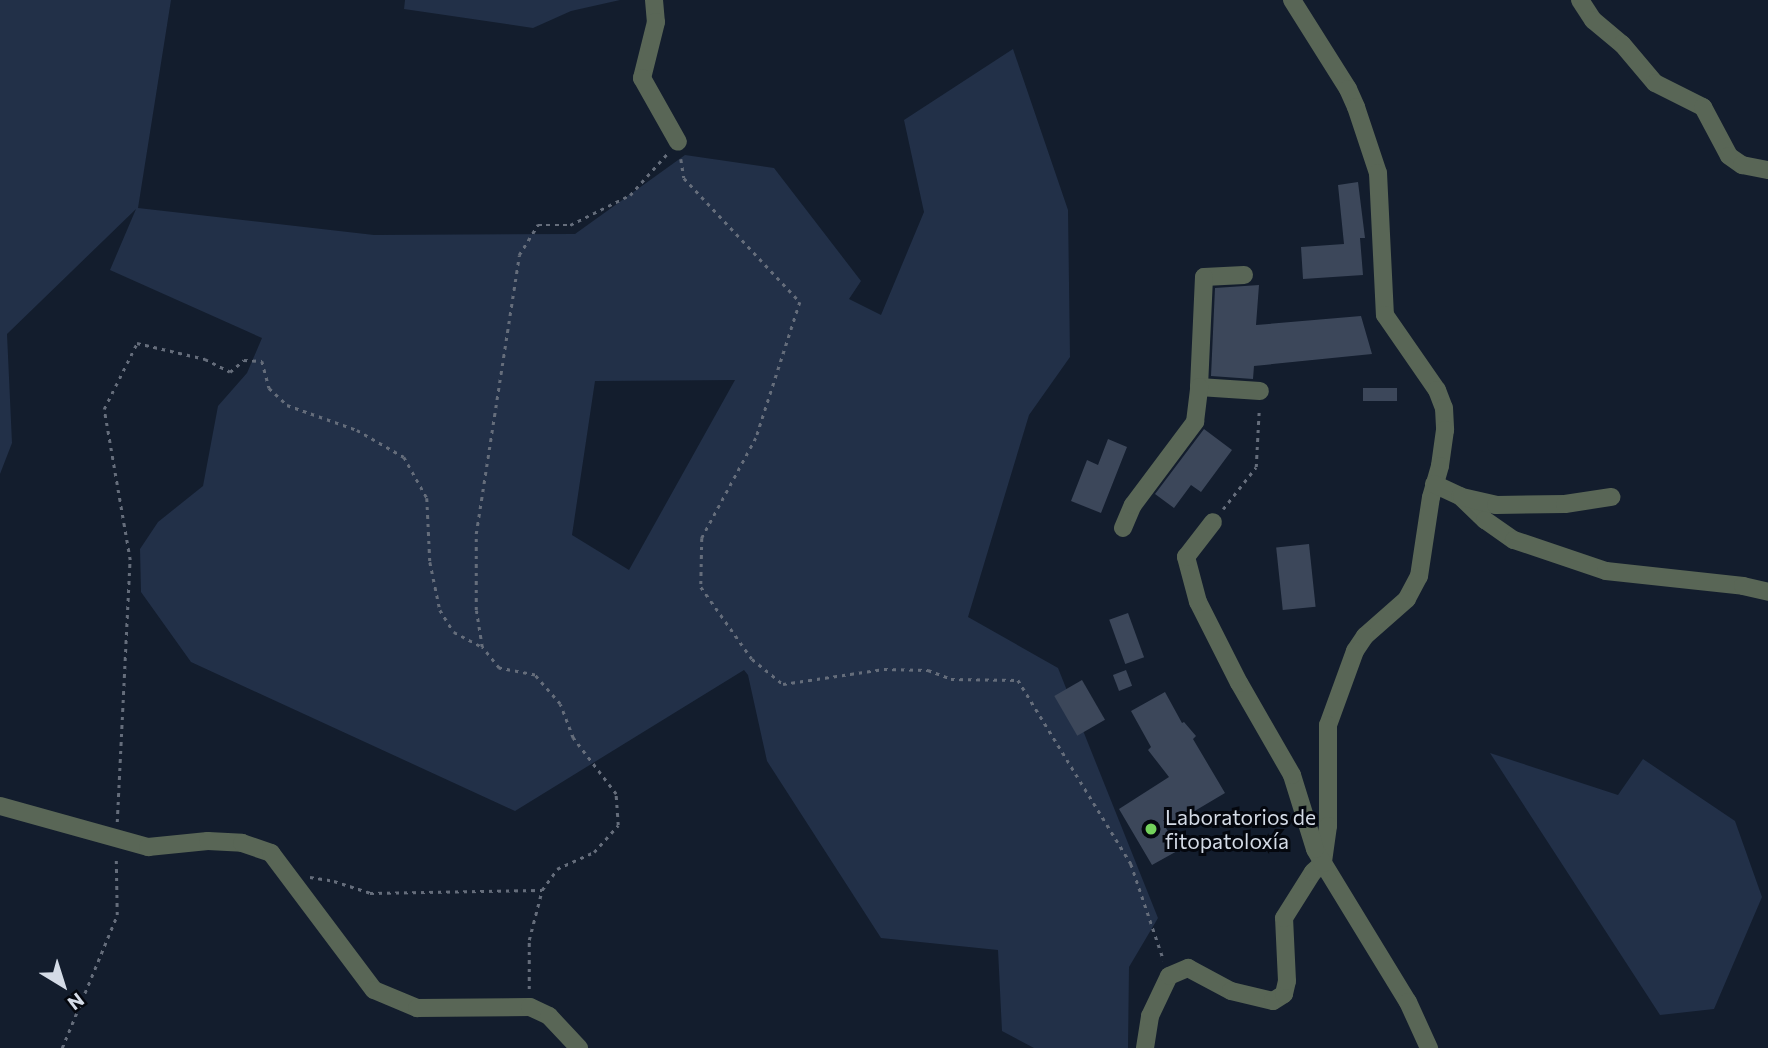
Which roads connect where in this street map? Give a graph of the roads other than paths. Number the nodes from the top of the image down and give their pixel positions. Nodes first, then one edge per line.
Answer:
1 (654, 0) edge
2 (1292, 0) edge
3 (1580, 0) edge
4 (678, 142) road end
5 (1768, 170) edge
6 (1244, 275) dead end
7 (1199, 387) junction
8 (1260, 391) road end
9 (1434, 484) junction
10 (1460, 496) junction
11 (1611, 497) dead end
12 (1213, 522) road end
13 (1123, 528) dead end
14 (1768, 592) edge
15 (0, 806) edge
16 (1323, 863) junction
17 (579, 1048) edge
18 (1144, 1048) edge
19 (1429, 1048) edge

1 - 4 street
2 - 9 street
3 - 5 street
6 - 7 street
7 - 8 street
7 - 13 street
9 - 10 street
9 - 16 street
10 - 11 street
10 - 14 street
12 - 16 street
15 - 17 street
16 - 18 street
16 - 19 street

